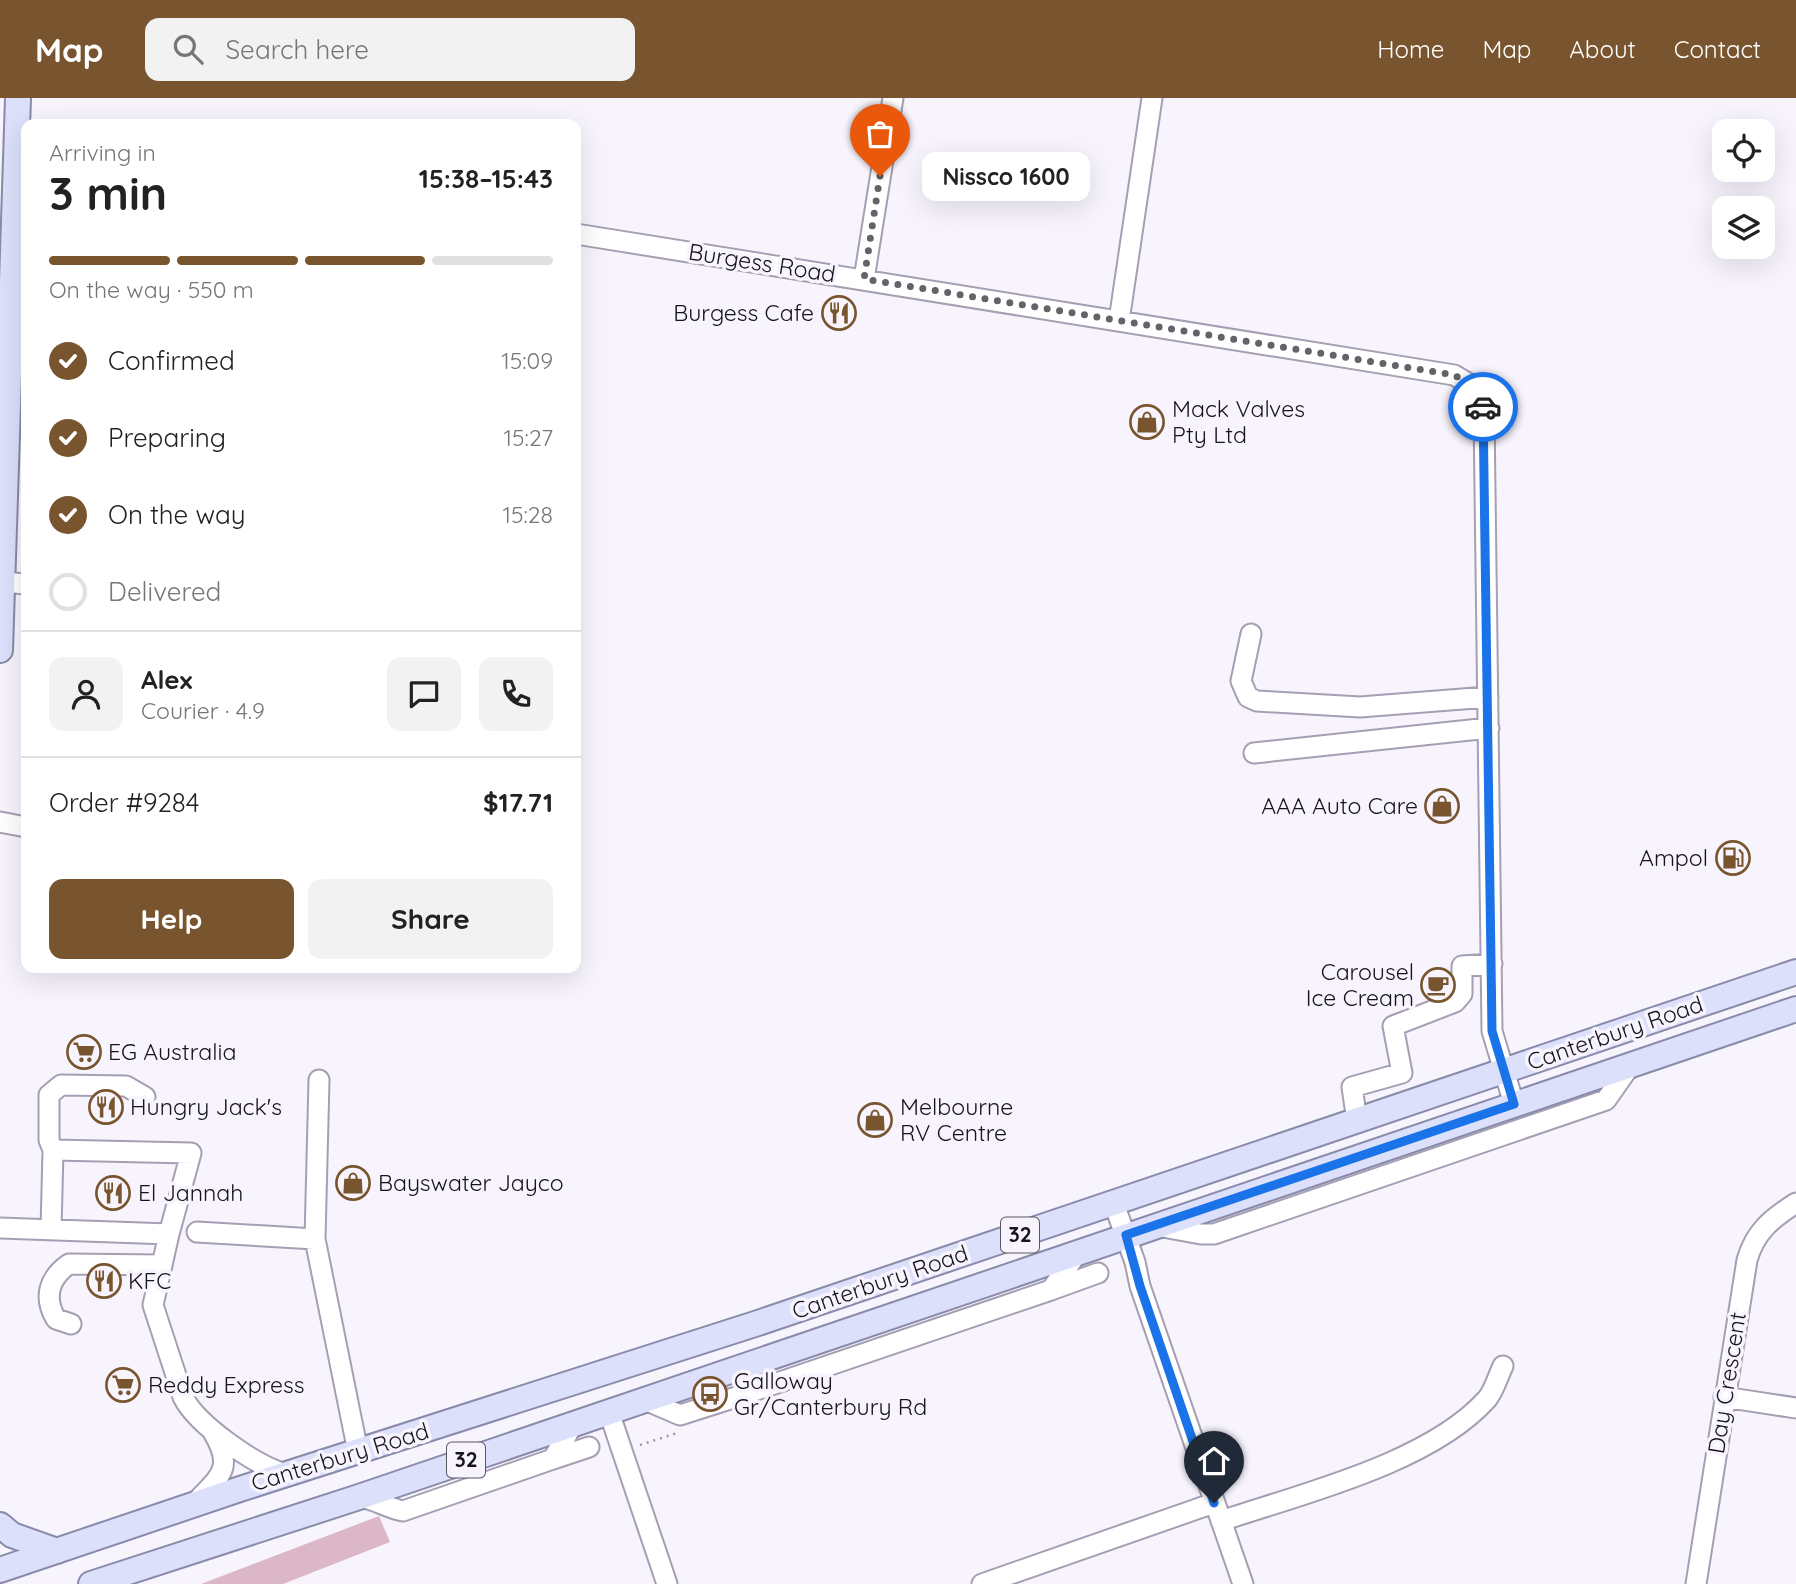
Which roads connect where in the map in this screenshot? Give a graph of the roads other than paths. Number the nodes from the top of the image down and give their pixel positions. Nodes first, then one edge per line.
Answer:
1 (18, 98) edge
2 (892, 98) edge
3 (1152, 98) edge
4 (581, 235) edge
5 (864, 279) junction
6 (1119, 321) junction
7 (10, 583) edge
8 (1251, 634) dead end
9 (0, 650) edge
10 (1488, 697) junction
11 (1489, 728) junction
12 (1254, 753) dead end
13 (0, 822) edge
14 (21, 826) edge
15 (1492, 964) junction
16 (1796, 972) edge
17 (1796, 1009) edge
18 (1632, 1063) junction
19 (1503, 1071) junction
20 (319, 1080) dead end
21 (145, 1097) dead end
22 (1514, 1104) junction
23 (1357, 1121) junction
24 (53, 1150) junction
25 (1796, 1203) edge
26 (1110, 1205) junction
27 (1156, 1226) junction
28 (0, 1228) edge
29 (51, 1230) junction
30 (197, 1233) dead end
31 (169, 1234) junction
32 (1122, 1237) junction
33 (315, 1239) junction
34 (1078, 1252) junction
35 (161, 1265) junction
36 (1098, 1273) dead end
37 (1051, 1290) junction
38 (71, 1324) dead end
39 (1503, 1366) dead end
40 (597, 1374) junction
41 (1724, 1397) junction
42 (645, 1400) junction
43 (1796, 1408) edge
44 (609, 1412) junction
45 (573, 1424) junction
46 (212, 1431) junction
47 (589, 1447) dead end
48 (358, 1452) junction
49 (553, 1459) junction
50 (286, 1474) junction
51 (359, 1497) junction
52 (194, 1504) junction
53 (1217, 1512) junction
54 (0, 1525) edge
55 (197, 1548) junction
56 (57, 1551) junction
57 (0, 1570) edge
58 (91, 1584) edge
59 (128, 1584) edge
60 (667, 1584) edge
61 (982, 1584) edge
62 (1243, 1584) edge
63 (1696, 1584) edge

1 - 7 main road
2 - 5 street
3 - 6 street
4 - 5 street, Burgess Road
5 - 6 street, Burgess Road
6 - 10 street, Burgess Road
7 - 9 main road
8 - 10 street
10 - 11 street, Burgess Road
11 - 12 street
11 - 15 street, Burgess Road
13 - 14 street
15 - 19 street, Burgess Road
15 - 23 street
16 - 19 main road, Canterbury Road / 32
17 - 18 main road, Canterbury Road / 32
18 - 22 main road, Canterbury Road / 32
18 - 27 street, Canterbury Road
19 - 22 street, Burgess Road
19 - 23 main road, Canterbury Road / 32
20 - 33 street
21 - 24 street
22 - 27 main road, Canterbury Road / 32
23 - 26 main road, Canterbury Road / 32
24 - 29 street
24 - 31 street
25 - 41 street, Day Crescent
26 - 32 street
26 - 40 main road, Canterbury Road / 32
27 - 32 main road, Canterbury Road / 32
28 - 29 street
29 - 31 street
30 - 33 street
31 - 35 street
32 - 34 main road, Canterbury Road / 32
32 - 53 street
33 - 48 street
34 - 37 street
34 - 42 main road, Canterbury Road / 32
35 - 38 street
35 - 46 street
36 - 37 street
37 - 42 street
39 - 53 street
40 - 44 main road
40 - 48 main road, Canterbury Road / 32
41 - 43 street
41 - 63 street, Day Crescent
42 - 44 main road, Canterbury Road / 32
44 - 45 main road, Canterbury Road / 32
44 - 60 street
45 - 49 street
45 - 51 main road, Canterbury Road / 32
46 - 50 street
46 - 52 street
47 - 49 street, Canterbury Road
48 - 50 main road, Canterbury Road / 32
49 - 51 street, Canterbury Road
50 - 52 main road, Canterbury Road / 32
51 - 55 main road, Canterbury Road / 32
52 - 56 main road, Canterbury Road / 32
53 - 61 street
53 - 62 street
54 - 56 main road
55 - 58 main road, Canterbury Road / 32
55 - 59 main road
56 - 57 main road, Canterbury Road / 32

